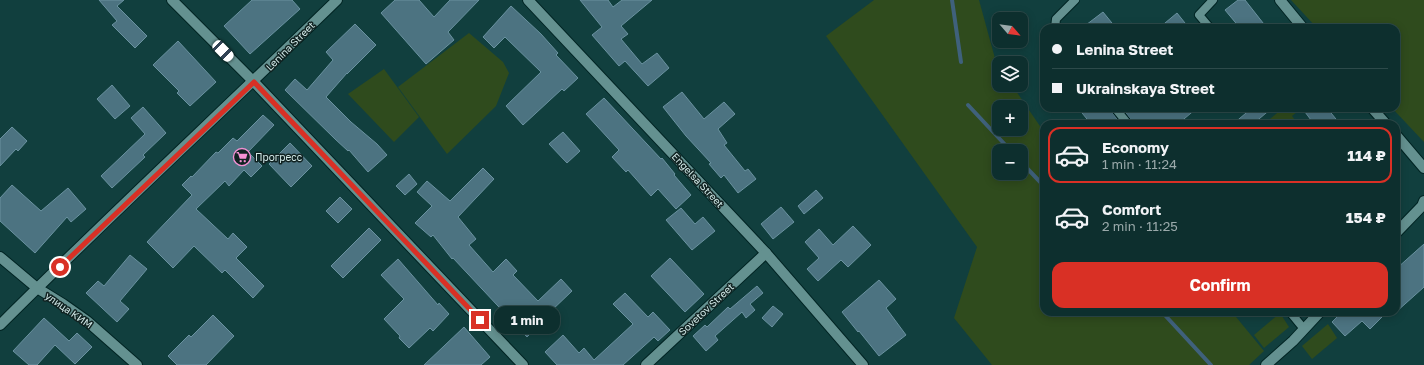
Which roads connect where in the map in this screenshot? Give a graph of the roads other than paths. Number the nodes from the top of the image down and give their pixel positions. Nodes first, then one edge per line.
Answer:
1 (172, 0) edge
2 (336, 0) edge
3 (528, 0) edge
4 (1075, 0) edge
5 (1213, 0) edge
6 (1280, 0) edge
7 (1055, 24) edge
8 (1207, 24) edge
9 (1300, 24) edge
10 (254, 82) junction
11 (1118, 112) edge
12 (1376, 112) edge
13 (1125, 120) edge
14 (1382, 120) edge
15 (1400, 140) edge
16 (1424, 168) edge
17 (1424, 201) edge
18 (1400, 229) edge
19 (766, 253) junction
20 (0, 257) edge
21 (37, 288) junction
22 (1293, 316) edge
23 (1316, 316) edge
24 (0, 325) edge
25 (1304, 329) junction
26 (137, 365) edge
27 (523, 365) edge
28 (646, 365) edge
29 (863, 365) edge
30 (1266, 365) edge

1 - 10 street
2 - 10 street, Lenina Street
3 - 19 street, Engelsa Street
4 - 7 lane
5 - 8 lane
6 - 9 street
10 - 21 street, Lenina Street
10 - 27 street
11 - 13 lane
12 - 14 street
15 - 16 street
17 - 18 street
19 - 28 street, Sovetov Street
19 - 29 street, Engelsa Street
20 - 21 street, улица КИМ
21 - 24 street, Lenina Street
21 - 26 street, улица КИМ
22 - 25 lane
23 - 25 street
25 - 30 street

